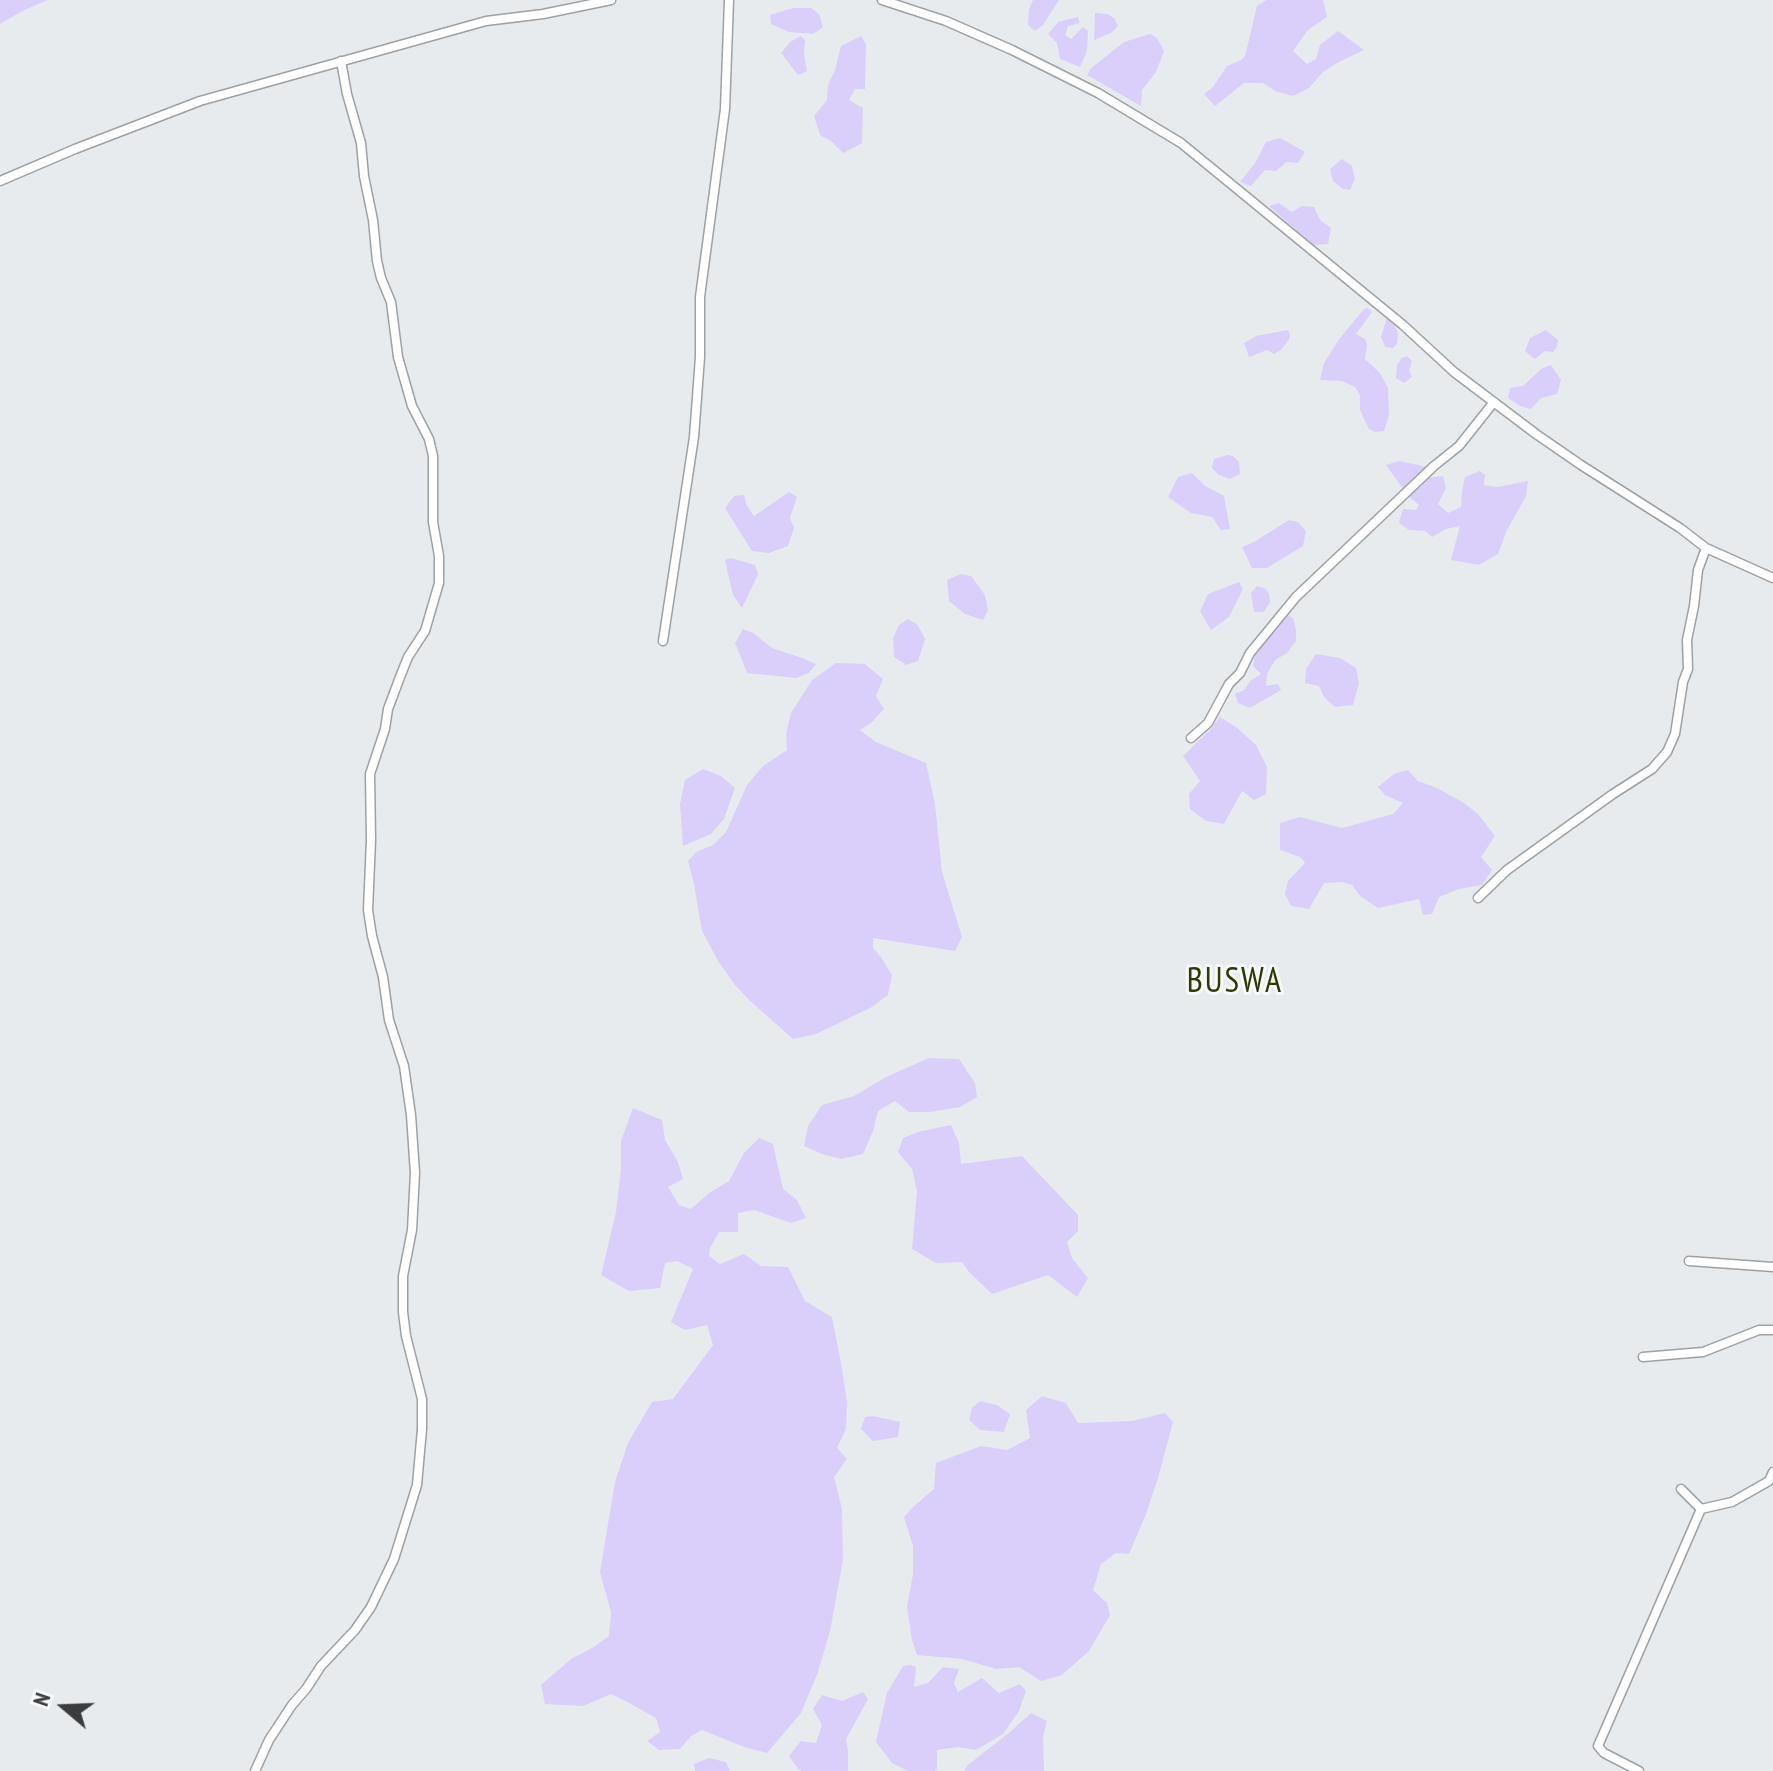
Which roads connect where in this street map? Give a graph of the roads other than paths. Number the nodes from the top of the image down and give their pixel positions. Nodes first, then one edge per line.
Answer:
1 (611, 0) edge
2 (729, 0) edge
3 (882, 0) edge
4 (341, 61) junction
5 (0, 181) edge
6 (1494, 402) junction
7 (1706, 548) junction
8 (1773, 578) edge
9 (663, 641) dead end
10 (1191, 738) dead end
11 (1478, 898) dead end
12 (1689, 1261) dead end
13 (1773, 1267) edge
14 (1773, 1330) edge
15 (1643, 1357) dead end
16 (1773, 1472) edge
17 (1681, 1489) dead end
18 (1701, 1509) junction
19 (255, 1771) edge
20 (1639, 1771) edge

1 - 4 street
2 - 9 street
3 - 6 street
4 - 5 street
4 - 19 street
6 - 7 street
6 - 10 street
7 - 8 street
7 - 11 street
12 - 13 street
14 - 15 street
16 - 18 street
17 - 18 street
18 - 20 street

